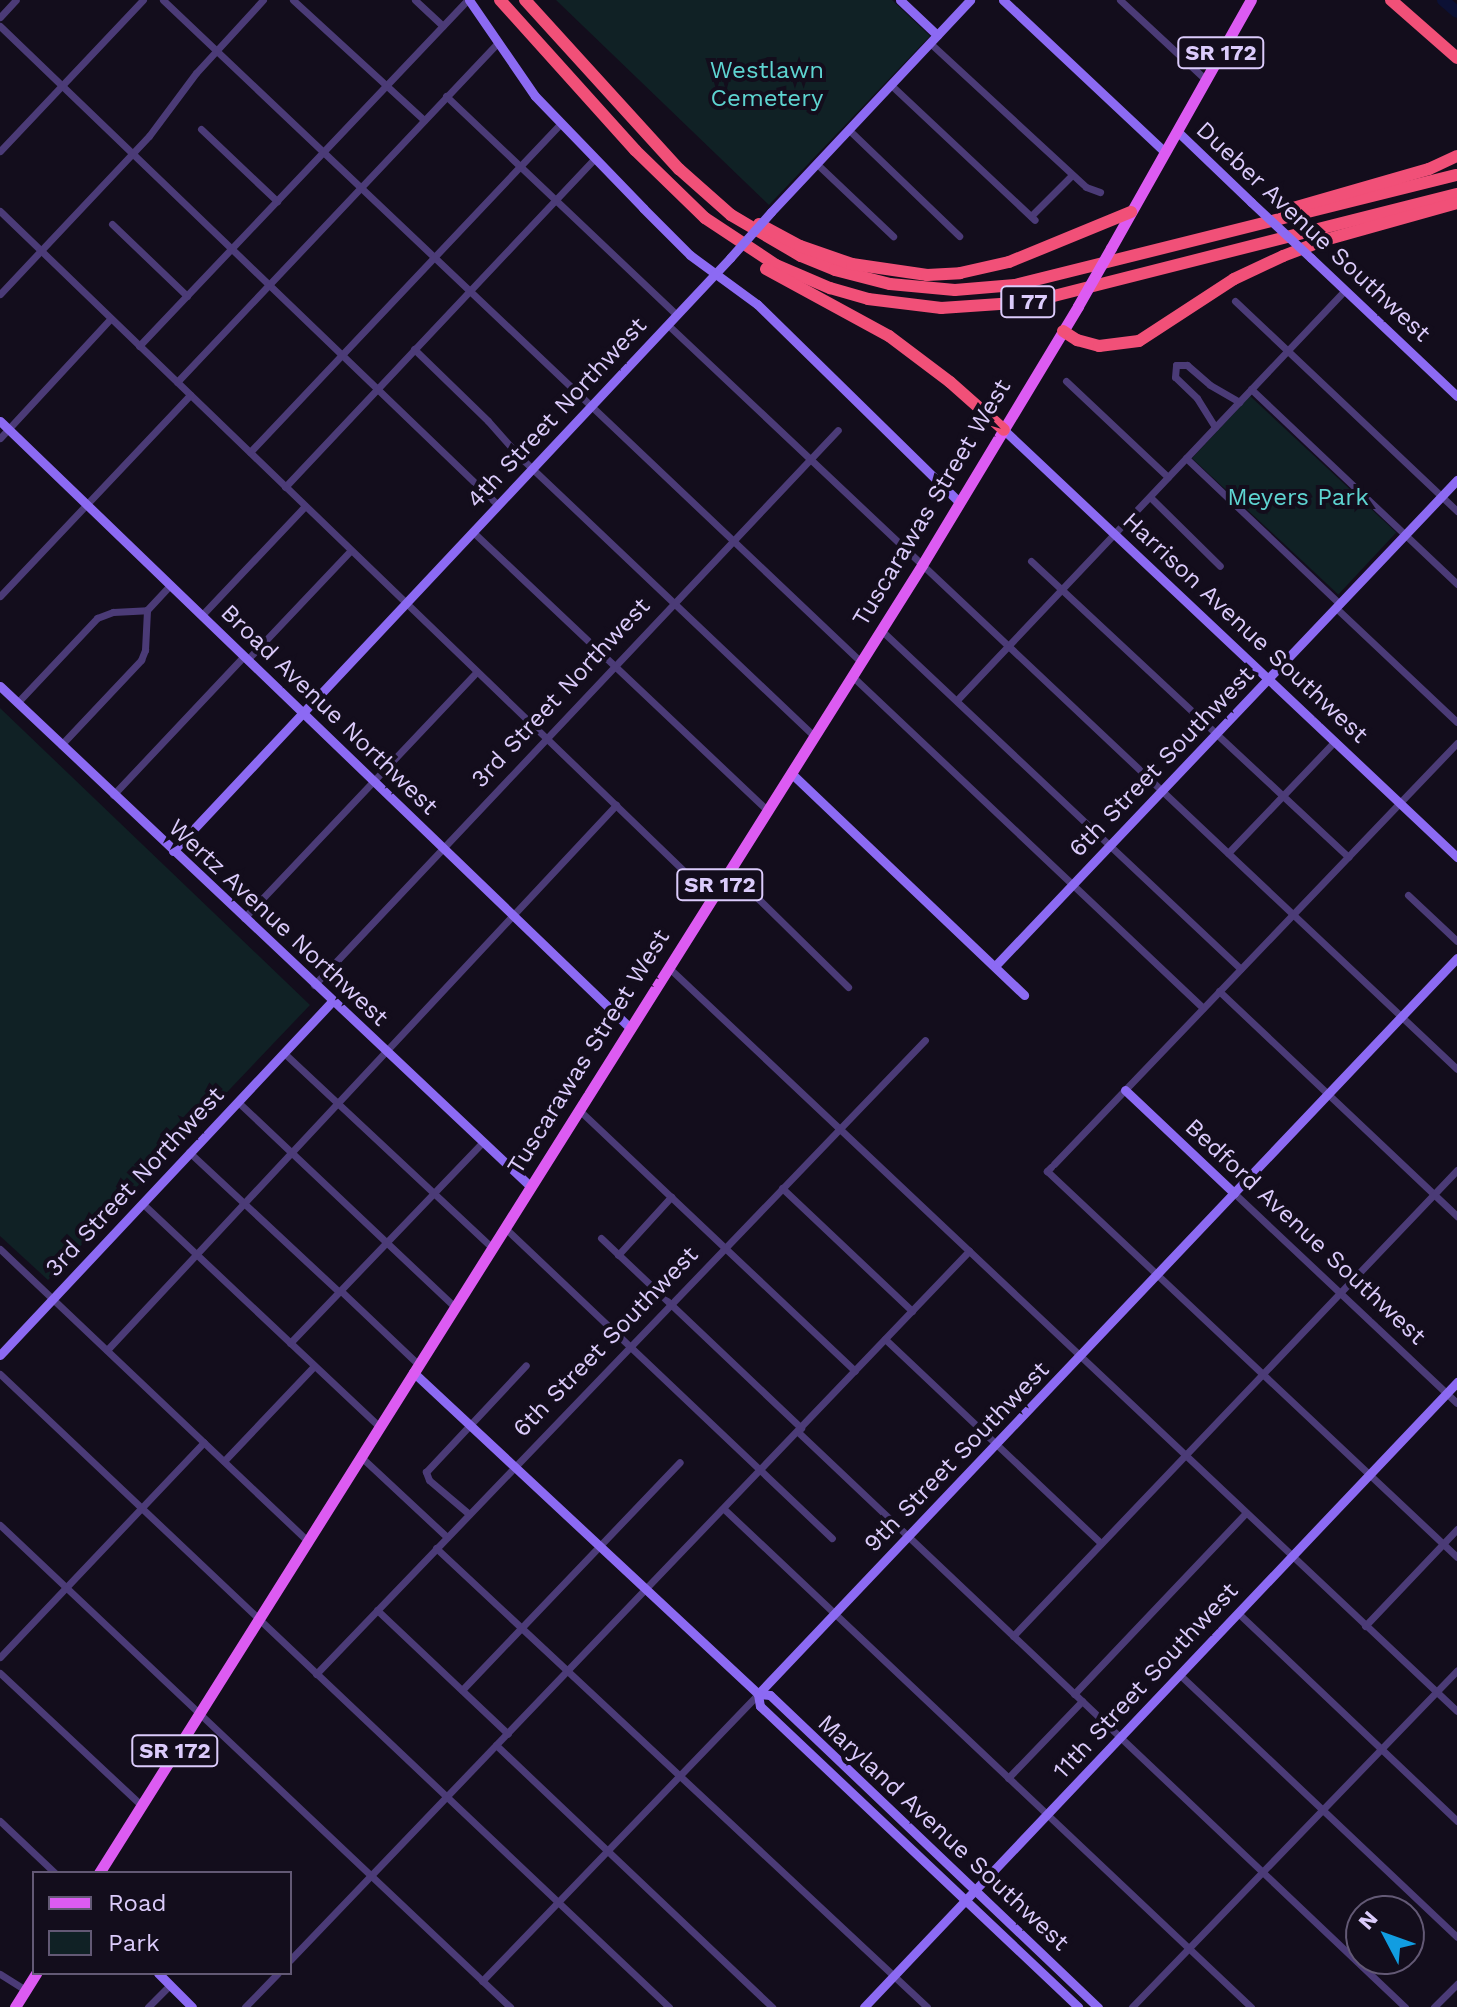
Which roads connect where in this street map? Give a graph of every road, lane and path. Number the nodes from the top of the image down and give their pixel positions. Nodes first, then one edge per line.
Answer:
1 (16, 0) edge
2 (143, 0) edge
3 (163, 0) edge
4 (263, 0) edge
5 (293, 0) edge
6 (415, 0) edge
7 (468, 0) edge
8 (500, 0) edge
9 (525, 0) edge
10 (900, 0) edge
11 (970, 0) edge
12 (1003, 0) edge
13 (1120, 0) edge
14 (1391, 0) edge
15 (1402, 0) edge
16 (1247, 2) edge
17 (0, 17) edge
18 (0, 26) edge
19 (443, 26) junction
20 (933, 39) junction
21 (498, 42) junction
22 (1457, 49) edge
23 (215, 51) junction
24 (1457, 58) edge
25 (1206, 80) junction
26 (891, 85) junction
27 (62, 86) junction
28 (386, 86) junction
29 (446, 96) junction
30 (424, 120) junction
31 (561, 123) junction
32 (201, 129) dead end
33 (849, 130) junction
34 (1177, 131) junction
35 (635, 150) junction
36 (0, 151) edge
37 (323, 152) junction
38 (1165, 152) junction
39 (132, 154) junction
40 (1457, 156) edge
41 (595, 158) junction
42 (817, 164) junction
43 (519, 167) junction
44 (1072, 175) junction
45 (1457, 175) edge
46 (695, 185) junction
47 (360, 187) junction
48 (1100, 192) dead end
49 (1457, 194) edge
50 (277, 201) junction
51 (555, 201) junction
52 (1457, 203) edge
53 (0, 211) edge
54 (1131, 212) junction
55 (112, 224) dead end
56 (893, 236) dead end
57 (959, 236) dead end
58 (1199, 241) junction
59 (231, 249) junction
60 (41, 250) junction
61 (433, 257) junction
62 (716, 273) junction
63 (268, 285) junction
64 (1345, 290) junction
65 (469, 292) junction
66 (0, 294) edge
67 (187, 296) junction
68 (1235, 301) dead end
69 (677, 315) junction
70 (111, 318) junction
71 (668, 325) junction
72 (1063, 331) junction
73 (139, 346) junction
74 (414, 349) junction
75 (1287, 351) junction
76 (341, 354) junction
77 (1066, 381) dead end
78 (177, 382) junction
79 (376, 389) junction
80 (1251, 389) junction
81 (190, 395) junction
82 (1457, 396) edge
83 (1239, 402) junction
84 (591, 407) junction
85 (0, 421) edge
86 (1215, 427) junction
87 (8, 429) junction
88 (838, 430) dead end
89 (1004, 430) junction
90 (0, 438) edge
91 (250, 452) junction
92 (1186, 458) junction
93 (809, 460) junction
94 (532, 469) junction
95 (1168, 477) junction
96 (1457, 480) edge
97 (285, 487) junction
98 (1442, 496) junction
99 (1150, 497) junction
100 (960, 503) junction
101 (86, 504) junction
102 (498, 505) junction
103 (305, 506) junction
104 (1457, 511) edge
105 (473, 532) junction
106 (1115, 533) junction
107 (1405, 535) junction
108 (733, 541) junction
109 (351, 550) junction
110 (1031, 561) dead end
111 (922, 565) junction
112 (1220, 566) dead end
113 (1457, 584) edge
114 (170, 585) junction
115 (1062, 590) junction
116 (0, 596) edge
117 (406, 603) junction
118 (674, 603) junction
119 (1338, 606) junction
120 (147, 610) junction
121 (202, 615) junction
122 (881, 630) junction
123 (1010, 646) junction
124 (246, 658) junction
125 (861, 662) junction
126 (615, 666) junction
127 (477, 672) junction
128 (852, 676) junction
129 (1270, 679) junction
130 (0, 686) edge
131 (957, 700) junction
132 (17, 703) junction
133 (303, 713) junction
134 (1457, 722) edge
135 (1216, 735) junction
136 (814, 736) junction
137 (546, 739) junction
138 (1335, 741) junction
139 (1457, 743) edge
140 (61, 745) junction
141 (791, 773) junction
142 (373, 781) junction
143 (1162, 791) junction
144 (113, 795) junction
145 (1283, 797) junction
146 (1400, 803) junction
147 (616, 805) junction
148 (767, 810) junction
149 (1111, 844) junction
150 (443, 848) junction
151 (173, 851) junction
152 (1228, 853) junction
153 (1348, 857) junction
154 (1457, 857) edge
155 (729, 870) junction
156 (1072, 884) junction
157 (1408, 895) dead end
158 (712, 898) junction
159 (512, 915) junction
160 (1293, 915) junction
161 (244, 918) junction
162 (1457, 941) edge
163 (1457, 958) edge
164 (995, 966) junction
165 (668, 967) junction
166 (1241, 969) junction
167 (314, 985) junction
168 (848, 987) dead end
169 (1219, 991) junction
170 (1024, 995) dead end
171 (332, 1002) junction
172 (1203, 1008) junction
173 (1401, 1017) junction
174 (630, 1028) junction
175 (928, 1036) dead end
176 (386, 1052) junction
177 (284, 1053) junction
178 (1457, 1069) edge
179 (1125, 1090) junction
180 (1328, 1094) junction
181 (238, 1102) junction
182 (339, 1104) junction
183 (578, 1109) junction
184 (838, 1128) junction
185 (482, 1143) junction
186 (189, 1152) junction
187 (292, 1154) junction
188 (1457, 1170) edge
189 (530, 1186) junction
190 (782, 1188) junction
191 (1234, 1193) junction
192 (434, 1194) junction
193 (1434, 1194) junction
194 (671, 1197) junction
195 (142, 1203) junction
196 (244, 1204) junction
197 (1457, 1216) edge
198 (504, 1227) junction
199 (601, 1238) dead end
200 (387, 1244) junction
201 (491, 1247) junction
202 (724, 1248) junction
203 (0, 1249) edge
204 (969, 1251) junction
205 (197, 1254) junction
206 (618, 1255) junction
207 (1157, 1274) junction
208 (340, 1291) junction
209 (1341, 1294) junction
210 (52, 1298) junction
211 (670, 1304) junction
212 (454, 1306) junction
213 (912, 1311) junction
214 (885, 1339) junction
215 (290, 1343) junction
216 (630, 1346) junction
217 (107, 1350) junction
218 (0, 1355) edge
219 (1080, 1356) junction
220 (526, 1365) dead end
221 (314, 1366) junction
222 (416, 1368) junction
223 (855, 1371) junction
224 (0, 1374) edge
225 (1264, 1375) junction
226 (1457, 1382) edge
227 (1447, 1393) junction
228 (1457, 1403) edge
229 (470, 1425) junction
230 (379, 1426) junction
231 (800, 1430) junction
232 (204, 1442) junction
233 (996, 1445) junction
234 (1186, 1455) junction
235 (360, 1456) junction
236 (224, 1461) junction
237 (680, 1462) dead end
238 (514, 1467) junction
239 (761, 1470) junction
240 (1369, 1475) junction
241 (141, 1508) junction
242 (724, 1509) junction
243 (1246, 1513) junction
244 (469, 1514) junction
245 (0, 1525) edge
246 (1457, 1529) edge
247 (447, 1537) junction
248 (908, 1537) junction
249 (832, 1538) dead end
250 (307, 1540) junction
251 (1101, 1543) junction
252 (1443, 1544) junction
253 (599, 1547) junction
254 (436, 1548) junction
255 (1292, 1557) junction
256 (1457, 1557) edge
257 (66, 1587) junction
258 (645, 1590) junction
259 (377, 1610) junction
260 (1238, 1613) junction
261 (835, 1614) junction
262 (258, 1618) junction
263 (1365, 1626) junction
264 (521, 1629) junction
265 (1013, 1636) junction
266 (0, 1657) edge
267 (568, 1670) junction
268 (1457, 1670) edge
269 (0, 1673) edge
270 (316, 1674) junction
271 (1180, 1675) junction
272 (462, 1690) junction
273 (1436, 1692) junction
274 (758, 1694) junction
275 (1074, 1694) junction
276 (1082, 1701) junction
277 (1457, 1711) edge
278 (199, 1713) junction
279 (508, 1734) junction
280 (1120, 1738) junction
281 (496, 1745) junction
282 (1382, 1749) junction
283 (681, 1774) junction
284 (1008, 1778) junction
285 (447, 1796) junction
286 (141, 1805) junction
287 (1324, 1811) junction
288 (1047, 1815) junction
289 (0, 1821) edge
290 (1457, 1821) edge
291 (608, 1851) junction
292 (53, 1871) edge
293 (100, 1871) edge
294 (1264, 1873) junction
295 (371, 1876) junction
296 (976, 1891) junction
297 (966, 1901) junction
298 (559, 1902) junction
299 (1457, 1937) edge
300 (1188, 1948) junction
301 (292, 1958) edge
302 (0, 1974) edge
303 (35, 1975) edge
304 (160, 1975) edge
305 (276, 1975) edge
306 (894, 1976) junction
307 (482, 1981) junction
308 (1457, 1984) edge
309 (170, 1985) junction
310 (26, 1990) junction
311 (15, 2007) edge
312 (148, 2007) edge
313 (192, 2007) edge
314 (245, 2007) edge
315 (510, 2007) edge
316 (669, 2007) edge
317 (772, 2007) edge
318 (864, 2007) edge
319 (927, 2007) edge
320 (1078, 2007) edge
321 (1098, 2007) edge
322 (1132, 2007) edge
323 (1251, 2007) edge
324 (1405, 2007) edge
325 (1434, 2007) edge

1 - 17 street
2 - 27 street
3 - 23 street
4 - 23 street
5 - 28 street
6 - 19 street
7 - 19 street
7 - 21 street
8 - 35 highway, I 77
9 - 46 highway, I 77
10 - 20 street
11 - 20 street, 4th Street Northwest
12 - 38 street
13 - 25 street
14 - 24 highway
15 - 22 highway
16 - 25 main road, Tuscarawas Street West / SR 172
18 - 27 street
19 - 28 street
20 - 26 street, 4th Street Northwest
20 - 44 street
21 - 29 street
21 - 31 street
23 - 37 street
23 - 39 street
25 - 34 main road, Tuscarawas Street West / SR 172
26 - 33 street, 4th Street Northwest
26 - 44 street
27 - 36 street
27 - 39 street
28 - 30 street
28 - 37 street
29 - 30 street
29 - 43 street
30 - 47 street
31 - 41 street
31 - 43 street
32 - 50 street
33 - 42 street, 4th Street Northwest
33 - 57 street
34 - 38 main road, Tuscarawas Street West / SR 172
34 - 64 street, Dueber Avenue Southwest, bridge
35 - 49 highway, I 77
35 - 89 highway
37 - 47 street
37 - 50 street
38 - 54 main road, Tuscarawas Street West / SR 172
39 - 59 street
39 - 60 street
40 - 58 highway
41 - 51 street
41 - 62 street
42 - 56 street
42 - 62 street, 4th Street Northwest, bridge
43 - 51 street
43 - 61 street
44 - 48 street
45 - 58 highway, I 77
46 - 54 highway
46 - 58 highway, I 77
47 - 61 street
47 - 63 street
50 - 59 street
51 - 65 street
51 - 69 street
52 - 72 highway
53 - 60 street
54 - 72 main road, Tuscarawas Street West / SR 172, bridge
55 - 67 street
59 - 63 street
59 - 67 street
60 - 66 street
60 - 70 street
61 - 65 street
61 - 76 street
62 - 69 street, 4th Street Northwest
62 - 100 street
63 - 76 street
63 - 78 street
64 - 75 street
64 - 82 street, Dueber Avenue Southwest
65 - 74 street
65 - 84 street
67 - 73 street
68 - 75 street
69 - 71 street, 4th Street Northwest
70 - 73 street
70 - 87 street
71 - 84 street, 4th Street Northwest
71 - 93 street
72 - 89 main road, Tuscarawas Street West / SR 172
73 - 78 street
74 - 79 street
74 - 94 street
75 - 80 street
75 - 98 street
76 - 79 street
76 - 91 street
77 - 95 street
78 - 81 street
79 - 97 street
79 - 102 street
80 - 83 street
80 - 107 street
81 - 91 street
81 - 101 street
83 - 86 street
83 - 86 street
84 - 94 street, 4th Street Northwest
84 - 108 street
85 - 87 street, Broad Avenue Northwest
86 - 92 street
87 - 90 street
87 - 101 street, Broad Avenue Northwest
88 - 93 street, 3rd Street Northwest
89 - 100 main road, Tuscarawas Street West / SR 172
89 - 106 street, Harrison Avenue Southwest
91 - 97 street
92 - 95 street
92 - 119 street
93 - 108 street, 3rd Street Northwest
93 - 111 street
94 - 102 street, 4th Street Northwest
94 - 118 street
95 - 99 street
96 - 98 street, 6th Street Southwest
97 - 103 street
98 - 104 street
98 - 107 street, 6th Street Southwest
99 - 106 street
99 - 112 street
100 - 111 main road, Tuscarawas Street West / SR 172
101 - 114 street, Broad Avenue Northwest
101 - 116 street
102 - 105 street, 4th Street Northwest
103 - 109 street
103 - 121 street
105 - 117 street, 4th Street Northwest
105 - 126 street
106 - 115 street
106 - 129 street, Harrison Avenue Southwest
107 - 113 street
107 - 119 street, 6th Street Southwest
108 - 118 street, 3rd Street Northwest
108 - 125 street
109 - 117 street
109 - 124 street
110 - 115 street
111 - 122 main road, Tuscarawas Street West / SR 172
111 - 123 street
114 - 120 street
114 - 121 street, Broad Avenue Northwest
115 - 123 street
115 - 135 street
117 - 127 street
117 - 133 street, 4th Street Northwest
118 - 126 street, 3rd Street Northwest
118 - 136 street
119 - 129 street, 6th Street Southwest
119 - 134 street
120 - 132 street
120 - 140 street
121 - 124 street, Broad Avenue Northwest
122 - 125 main road, Tuscarawas Street West / SR 172
122 - 131 street
123 - 131 street
123 - 143 street
124 - 133 street, Broad Avenue Northwest
124 - 144 street
125 - 128 main road, Tuscarawas Street West / SR 172
126 - 137 street, 3rd Street Northwest
126 - 148 street
127 - 137 street
127 - 142 street
128 - 136 main road, Tuscarawas Street West / SR 172
128 - 156 street
129 - 135 street, 6th Street Southwest
129 - 138 street, Harrison Avenue Southwest
130 - 132 street, Wertz Avenue Northwest
131 - 149 street
132 - 140 street, Wertz Avenue Northwest
133 - 142 street, Broad Avenue Northwest
133 - 151 street, 4th Street Northwest
135 - 143 street, 6th Street Southwest
135 - 145 street
136 - 141 main road, Tuscarawas Street West / SR 172
137 - 147 street
137 - 150 street, 3rd Street Northwest
138 - 145 street
138 - 146 street, Harrison Avenue Southwest
139 - 146 street
140 - 144 street, Wertz Avenue Northwest
141 - 148 main road, Tuscarawas Street West / SR 172
141 - 164 street
142 - 150 street, Broad Avenue Northwest
142 - 161 street
143 - 149 street, 6th Street Southwest
143 - 152 street
144 - 151 street, Wertz Avenue Northwest
145 - 152 street
145 - 153 street
146 - 153 street
146 - 154 street, Harrison Avenue Southwest
147 - 158 street
147 - 159 street
148 - 155 main road, Tuscarawas Street West / SR 172
149 - 156 street, 6th Street Southwest
149 - 166 street
150 - 159 street, Broad Avenue Northwest
150 - 167 street, 3rd Street Northwest
151 - 161 street, Wertz Avenue Northwest
152 - 160 street
153 - 160 street
155 - 158 main road, Tuscarawas Street West / SR 172
155 - 168 street
156 - 164 street, 6th Street Southwest
156 - 172 street
157 - 162 street
158 - 165 main road, Tuscarawas Street West / SR 172
159 - 174 street, Broad Avenue Northwest
159 - 176 street
160 - 166 street
160 - 173 street
161 - 167 street, Wertz Avenue Northwest
163 - 173 street, 9th Street Southwest
164 - 170 street
165 - 174 main road, Tuscarawas Street West / SR 172
165 - 184 street
166 - 169 street
167 - 171 street, Wertz Avenue Northwest
169 - 172 street
169 - 180 street
171 - 176 street, Wertz Avenue Northwest
171 - 177 street, 3rd Street Northwest
172 - 179 street
173 - 178 street
173 - 180 street, 9th Street Southwest
174 - 183 main road, Tuscarawas Street West / SR 172
175 - 184 street, 6th Street Southwest
176 - 182 street
176 - 185 street, Wertz Avenue Northwest
177 - 181 street, 3rd Street Northwest
177 - 182 street
179 - 191 street, Bedford Avenue Southwest
179 - 207 street
180 - 191 street, 9th Street Southwest
180 - 193 street
181 - 186 street, 3rd Street Northwest
181 - 187 street
182 - 187 street
182 - 192 street
183 - 189 main road, Tuscarawas Street West / SR 172
183 - 194 street
184 - 190 street, 6th Street Southwest
184 - 204 street
185 - 189 street, Wertz Avenue Northwest
185 - 192 street
186 - 195 street, 3rd Street Northwest
186 - 196 street
187 - 196 street
187 - 200 street
188 - 193 street
189 - 198 main road, Tuscarawas Street West / SR 172
190 - 202 street, 6th Street Southwest
190 - 213 street
191 - 207 street, 9th Street Southwest
191 - 209 street, Bedford Avenue Southwest
192 - 200 street
192 - 201 street
193 - 197 street
193 - 209 street
194 - 202 street
194 - 206 street
195 - 205 street
195 - 210 street, 3rd Street Northwest
196 - 205 street
196 - 208 street
198 - 201 main road, Tuscarawas Street West / SR 172
198 - 216 street
199 - 206 street
200 - 208 street
200 - 212 street
201 - 212 main road, Tuscarawas Street West / SR 172
202 - 211 street, 6th Street Southwest
202 - 223 street
203 - 210 street
204 - 213 street
204 - 219 street
205 - 215 street
205 - 217 street
206 - 211 street
207 - 219 street, 9th Street Southwest
207 - 225 street
208 - 215 street
208 - 222 street
209 - 225 street
209 - 227 street, Bedford Avenue Southwest
210 - 217 street
210 - 218 street, 3rd Street Northwest
211 - 216 street, 6th Street Southwest
211 - 231 street
212 - 222 main road, Tuscarawas Street West / SR 172
213 - 214 street
214 - 223 street
214 - 233 street
215 - 221 street
216 - 238 street, 6th Street Southwest
216 - 239 street
217 - 232 street
219 - 233 street, 9th Street Southwest
219 - 234 street
220 - 229 street
221 - 230 street
221 - 236 street
222 - 229 street, Maryland Avenue Southwest
222 - 230 main road, Tuscarawas Street West / SR 172
223 - 231 street
224 - 241 street
225 - 234 street
225 - 240 street
226 - 227 street, 11th Street Southwest
227 - 228 street, Bedford Avenue Southwest
227 - 240 street, 11th Street Southwest
229 - 238 street, Maryland Avenue Southwest
229 - 244 street
230 - 235 main road, Tuscarawas Street West / SR 172
231 - 239 street
231 - 248 street
232 - 236 street
232 - 241 street
233 - 248 street, 9th Street Southwest
233 - 251 street
234 - 243 street
234 - 251 street
235 - 247 street
235 - 250 main road, Tuscarawas Street West / SR 172
236 - 250 street
237 - 253 street
238 - 244 street, 6th Street Southwest
238 - 253 street, Maryland Avenue Southwest
239 - 242 street
239 - 249 street
240 - 252 street
240 - 255 street, 11th Street Southwest
241 - 257 street
241 - 262 street
242 - 258 street
242 - 261 street
243 - 255 street
243 - 275 street
244 - 247 street, 6th Street Southwest
245 - 257 street
246 - 252 street
247 - 254 street, 6th Street Southwest
248 - 261 street, 9th Street Southwest
248 - 265 street
250 - 262 main road, Tuscarawas Street West / SR 172
251 - 265 street
252 - 256 street
252 - 263 street
253 - 258 street, Maryland Avenue Southwest
253 - 264 street
254 - 259 street, 6th Street Southwest
254 - 264 street
255 - 260 street, 11th Street Southwest
255 - 263 street
257 - 266 street
257 - 278 street
258 - 267 street
258 - 274 street, Maryland Avenue Southwest
259 - 270 street, 6th Street Southwest
259 - 272 street
260 - 271 street, 11th Street Southwest
260 - 282 street
261 - 274 street, 9th Street Southwest
261 - 284 street
262 - 270 street
262 - 278 main road, Tuscarawas Street West / SR 172
263 - 273 street
264 - 267 street
264 - 272 street
265 - 275 street
267 - 279 street
267 - 283 street
268 - 273 street
269 - 286 street
270 - 285 street
271 - 280 street, 11th Street Southwest
271 - 287 street
272 - 279 street
273 - 277 street
273 - 282 street
274 - 283 street, 9th Street Southwest
274 - 296 street, Maryland Avenue Southwest
274 - 297 street, Maryland Avenue Southwest
275 - 276 street
276 - 280 street
276 - 284 street
278 - 286 main road, Tuscarawas Street West / SR 172
278 - 295 street
279 - 281 street
280 - 288 street, 11th Street Southwest
280 - 294 street
281 - 285 street
281 - 291 street
282 - 287 street
282 - 290 street
283 - 291 street, 9th Street Southwest
283 - 306 street
284 - 288 street
285 - 295 street
285 - 298 street
286 - 293 main road, Tuscarawas Street West / SR 172
287 - 294 street
287 - 299 street
288 - 296 street, 11th Street Southwest
288 - 300 street
289 - 292 street
291 - 298 street, 9th Street Southwest
291 - 317 street
294 - 300 street
294 - 324 street
295 - 301 street
295 - 307 street
296 - 297 street, 11th Street Southwest
296 - 321 street, Maryland Avenue Southwest
297 - 306 street, 11th Street Southwest
297 - 320 street, Maryland Avenue Southwest
298 - 307 street, 9th Street Southwest
298 - 316 street
300 - 322 street
300 - 323 street
302 - 310 street
303 - 310 main road
304 - 309 street
305 - 314 street
306 - 318 street, 11th Street Southwest
306 - 319 street
307 - 315 street
308 - 325 street
309 - 312 street
309 - 313 street
310 - 311 main road

